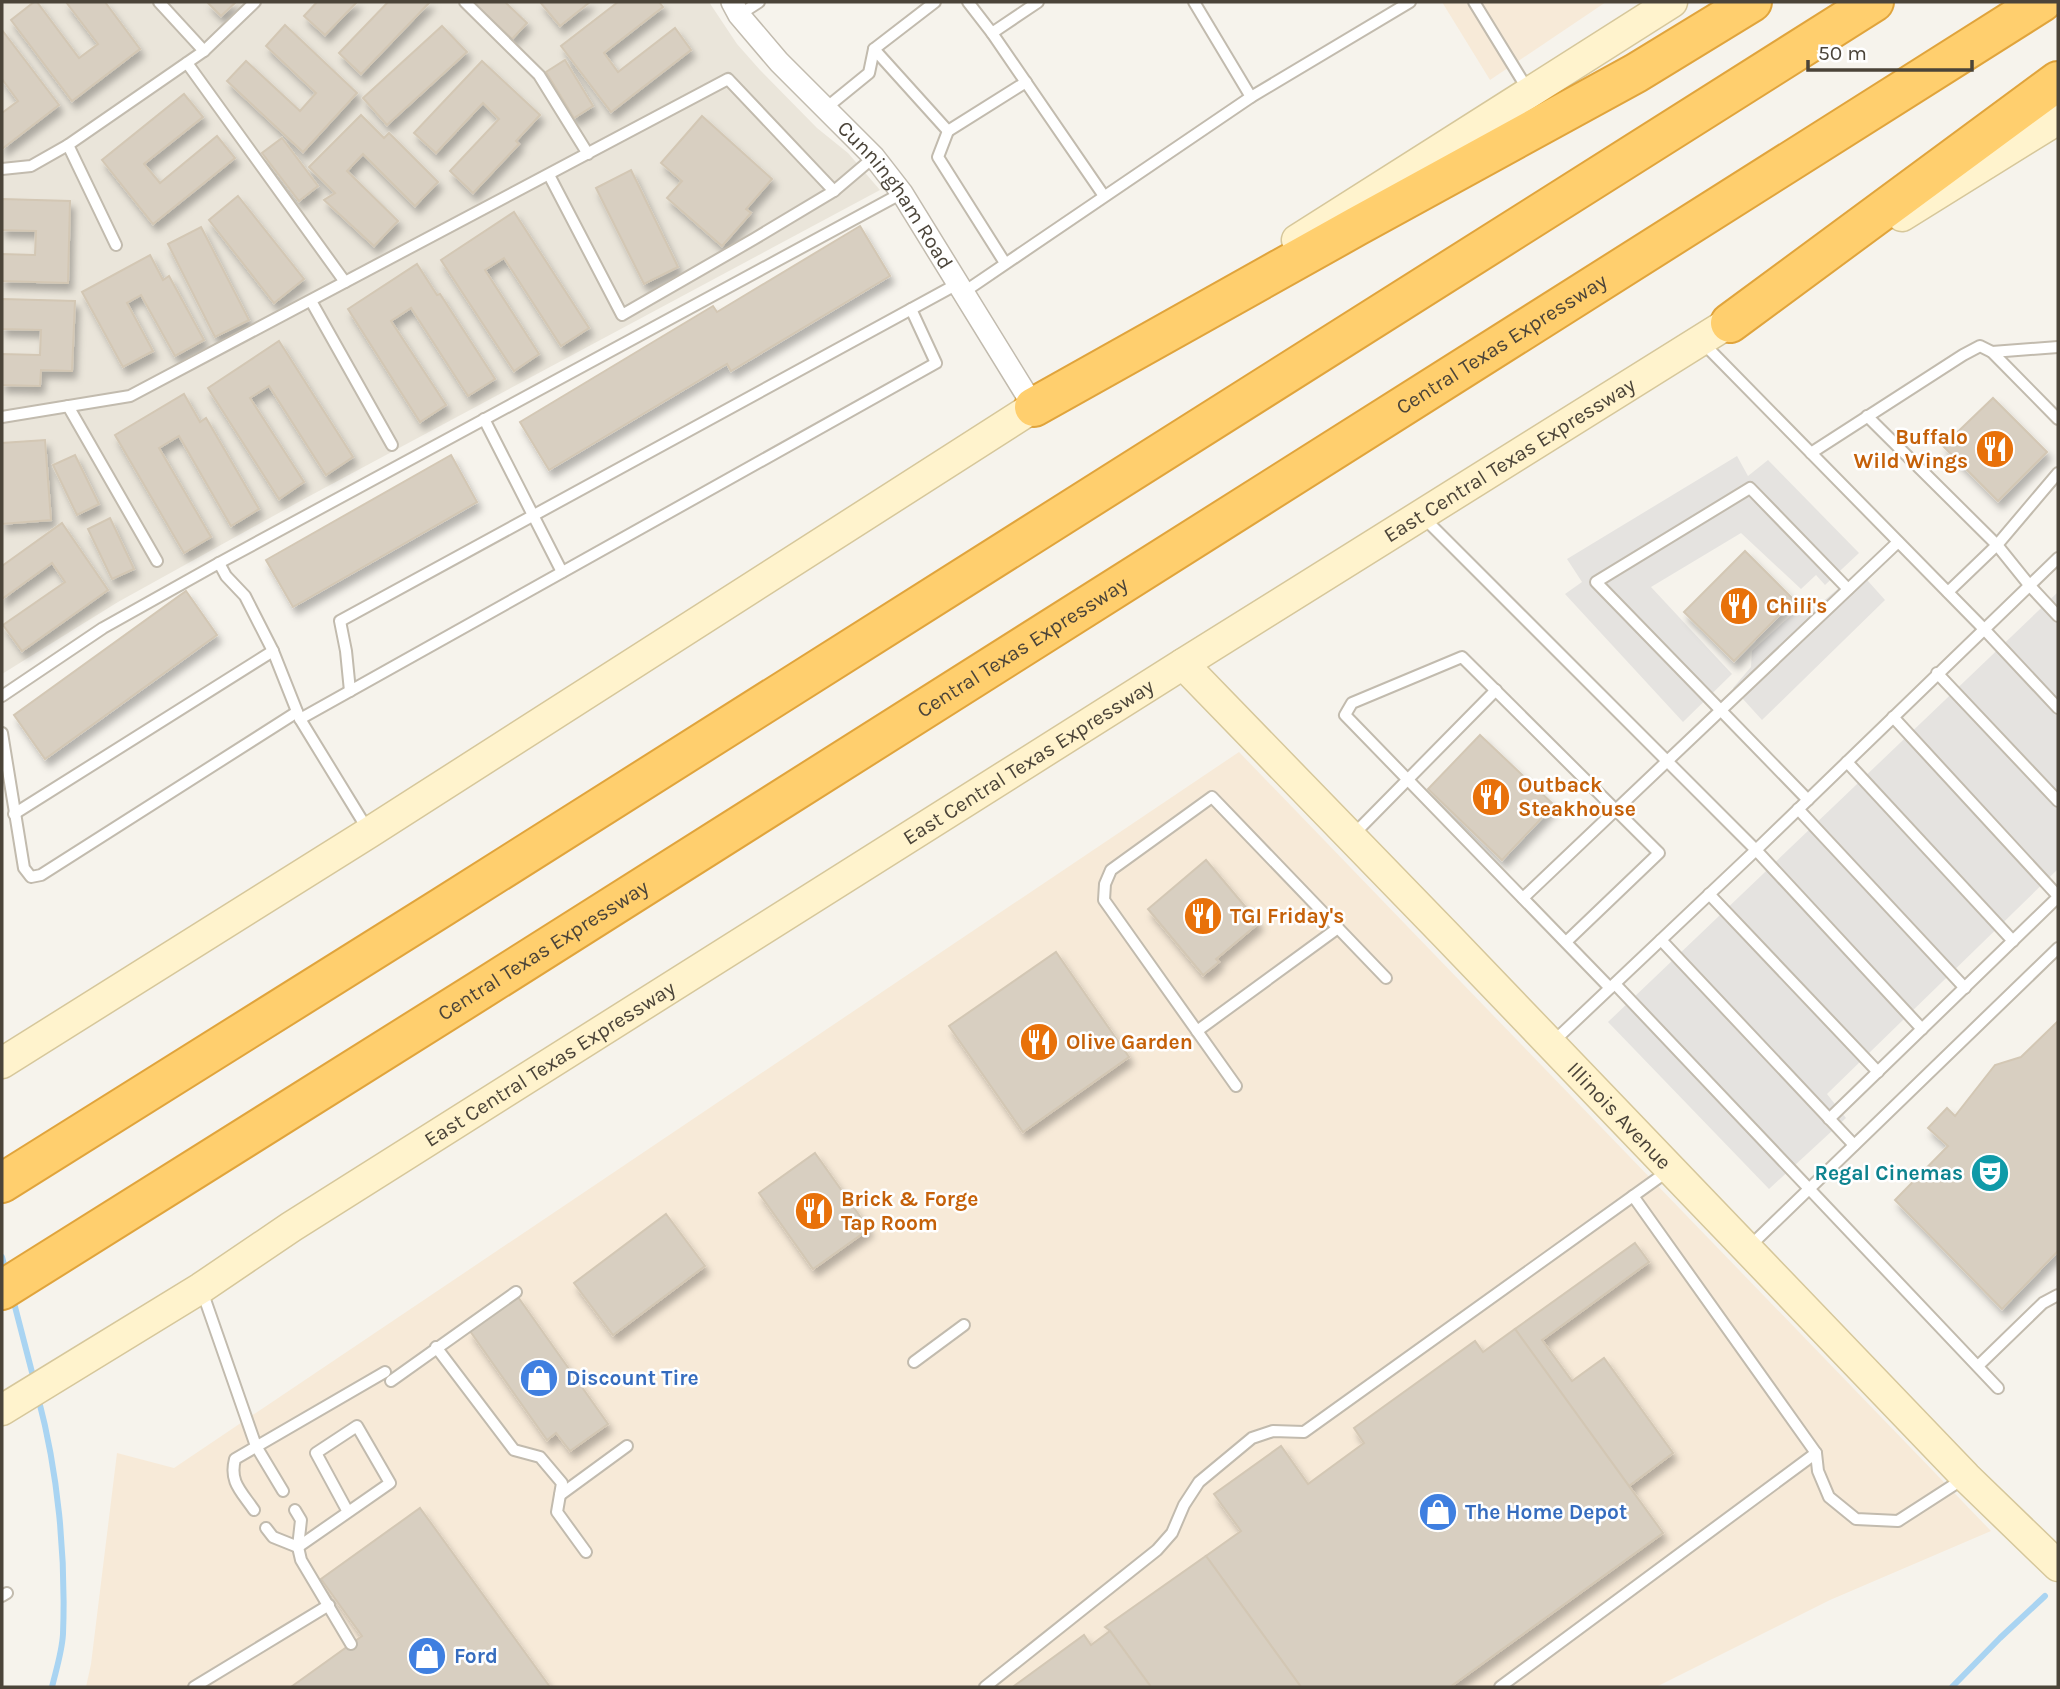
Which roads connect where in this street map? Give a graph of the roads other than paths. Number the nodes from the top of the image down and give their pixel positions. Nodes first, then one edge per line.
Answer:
1 (159, 2) edge
2 (255, 2) edge
3 (465, 2) edge
4 (759, 2) edge
5 (935, 2) edge
6 (968, 2) edge
7 (1038, 2) edge
8 (1194, 2) edge
9 (1410, 2) edge
10 (1474, 2) edge
11 (1672, 2) edge
12 (1752, 2) edge
13 (1874, 2) edge
14 (2042, 2) edge
15 (736, 8) edge
16 (992, 33) junction
17 (874, 49) junction
18 (204, 51) junction
19 (187, 63) junction
20 (2058, 80) edge
21 (1026, 82) junction
22 (1530, 92) junction
23 (1251, 97) junction
24 (826, 108) junction
25 (2058, 119) edge
26 (948, 131) junction
27 (68, 145) junction
28 (588, 154) junction
29 (874, 157) junction
30 (2, 169) edge
31 (549, 174) junction
32 (834, 191) junction
33 (902, 193) junction
34 (1104, 196) junction
35 (116, 245) dead end
36 (1005, 263) junction
37 (345, 282) junction
38 (962, 288) junction
39 (311, 301) junction
40 (911, 309) junction
41 (1715, 332) junction
42 (2058, 347) edge
43 (1992, 352) junction
44 (68, 407) junction
45 (1034, 407) junction
46 (1867, 416) junction
47 (2, 417) edge
48 (484, 419) junction
49 (2058, 419) edge
50 (392, 445) dead end
51 (1811, 453) junction
52 (2058, 473) edge
53 (1421, 515) junction
54 (533, 516) junction
55 (1898, 542) junction
56 (1997, 545) junction
57 (2058, 558) edge
58 (157, 561) dead end
59 (219, 564) junction
60 (562, 572) junction
61 (2030, 586) junction
62 (1849, 589) junction
63 (1948, 592) junction
64 (2058, 616) edge
65 (1983, 628) junction
66 (273, 651) junction
67 (1183, 664) junction
68 (1937, 673) junction
69 (350, 691) junction
70 (1496, 691) junction
71 (2, 696) edge
72 (2058, 708) edge
73 (1721, 711) junction
74 (298, 716) junction
75 (1893, 717) junction
76 (2, 733) edge
77 (1667, 761) junction
78 (1847, 762) junction
79 (1407, 779) junction
80 (1808, 800) junction
81 (2058, 802) edge
82 (1798, 809) junction
83 (1616, 810) junction
84 (14, 814) junction
85 (370, 832) junction
86 (1351, 837) junction
87 (1756, 850) junction
88 (1709, 894) junction
89 (2058, 896) edge
90 (1523, 898) junction
91 (1338, 928) junction
92 (1661, 940) junction
93 (2013, 941) junction
94 (1566, 942) junction
95 (2058, 948) edge
96 (1386, 978) dead end
97 (1613, 986) junction
98 (1965, 988) junction
99 (1922, 1029) junction
100 (1197, 1031) junction
101 (1551, 1044) junction
102 (9, 1059) edge
103 (1878, 1072) junction
104 (1236, 1086) dead end
105 (1829, 1119) junction
106 (1854, 1145) junction
107 (1671, 1169) junction
108 (2, 1183) edge
109 (1809, 1189) junction
110 (1633, 1196) junction
111 (1747, 1249) junction
112 (201, 1288) junction
113 (2, 1290) edge
114 (516, 1292) dead end
115 (2058, 1295) edge
116 (964, 1325) dead end
117 (436, 1347) junction
118 (914, 1362) dead end
119 (1978, 1366) junction
120 (1998, 1388) dead end
121 (2, 1410) edge
122 (256, 1446) junction
123 (627, 1446) dead end
124 (1816, 1453) junction
125 (1966, 1477) junction
126 (283, 1491) dead end
127 (560, 1495) junction
128 (254, 1510) dead end
129 (295, 1510) dead end
130 (348, 1512) junction
131 (266, 1528) dead end
132 (298, 1547) junction
133 (586, 1552) dead end
134 (2058, 1566) edge
135 (329, 1605) junction
136 (351, 1644) dead end
137 (194, 1687) edge
138 (985, 1687) edge
139 (1500, 1687) edge

1 - 18 lane
2 - 18 lane
3 - 28 lane
4 - 15 lane
5 - 17 lane
6 - 16 lane
7 - 16 lane
8 - 23 lane
9 - 23 lane
10 - 22 lane
11 - 22 main road
12 - 45 highway
13 - 108 highway
14 - 113 highway, Central Texas Expressway
15 - 24 street, Cunningham Road
16 - 21 lane
17 - 24 lane
17 - 26 lane
18 - 19 lane
19 - 27 lane
19 - 37 lane
20 - 41 highway
21 - 26 lane
21 - 34 lane
22 - 45 main road
23 - 34 lane
24 - 29 street, Cunningham Road
25 - 41 main road, East Central Texas Expressway
26 - 36 lane
27 - 30 lane
27 - 35 lane
28 - 31 lane
28 - 32 lane
29 - 32 lane
29 - 33 street, Cunningham Road
31 - 32 lane
31 - 37 lane
33 - 38 street, Cunningham Road
33 - 48 lane
34 - 36 lane
36 - 38 lane
37 - 39 lane
38 - 40 lane
38 - 45 street, Cunningham Road
39 - 44 lane
39 - 50 lane
40 - 54 lane
40 - 60 lane
41 - 51 lane
41 - 53 main road, East Central Texas Expressway
42 - 43 lane
43 - 46 lane
43 - 49 lane
44 - 47 lane
44 - 58 lane
45 - 85 main road
46 - 51 lane
46 - 56 lane
48 - 54 lane
48 - 59 lane
51 - 55 lane
52 - 56 lane
53 - 67 main road, East Central Texas Expressway
53 - 77 lane
54 - 60 lane
54 - 69 lane
55 - 62 lane
55 - 63 lane
56 - 61 lane
56 - 63 lane
57 - 61 lane
59 - 66 lane
59 - 71 lane
60 - 69 lane
61 - 64 lane
61 - 65 lane
62 - 73 lane
62 - 73 lane
63 - 65 lane
65 - 68 lane
65 - 72 lane
66 - 74 lane
66 - 84 lane
67 - 86 main road, Illinois Avenue
67 - 112 main road, East Central Texas Expressway
68 - 75 lane
68 - 81 lane
69 - 74 lane
70 - 79 lane
70 - 79 lane
70 - 83 lane
73 - 77 lane
73 - 80 lane
74 - 84 lane
74 - 85 lane
75 - 78 lane
75 - 89 lane
76 - 84 lane
77 - 83 lane
77 - 87 lane
78 - 80 lane
78 - 93 lane
79 - 86 lane
79 - 90 lane
80 - 82 lane
82 - 87 lane
82 - 98 lane
83 - 90 lane
83 - 94 lane
85 - 102 main road
86 - 101 main road, Illinois Avenue
87 - 88 lane
87 - 99 lane
88 - 92 lane
88 - 103 lane
89 - 93 lane
90 - 94 lane
91 - 96 lane
91 - 100 lane
91 - 100 lane
92 - 97 lane
92 - 105 lane
93 - 98 lane
94 - 97 lane
95 - 106 lane
97 - 101 lane
97 - 109 lane
98 - 99 lane
99 - 103 lane
100 - 104 lane
101 - 107 main road, Illinois Avenue
103 - 105 lane
105 - 106 lane
106 - 109 lane
107 - 110 lane
107 - 111 main road, Illinois Avenue
109 - 111 lane
109 - 119 lane
110 - 124 lane
110 - 138 lane
111 - 125 main road, Illinois Avenue
112 - 121 main road, East Central Texas Expressway
112 - 122 lane
114 - 117 lane
115 - 119 lane
116 - 118 lane
117 - 122 lane
117 - 127 lane
119 - 120 lane
122 - 126 lane
122 - 128 lane
123 - 127 lane
124 - 125 lane
124 - 139 lane
125 - 134 main road, Illinois Avenue
127 - 133 lane
129 - 132 lane
130 - 130 lane
130 - 132 lane
131 - 132 lane
132 - 135 lane
135 - 136 lane
135 - 137 lane

